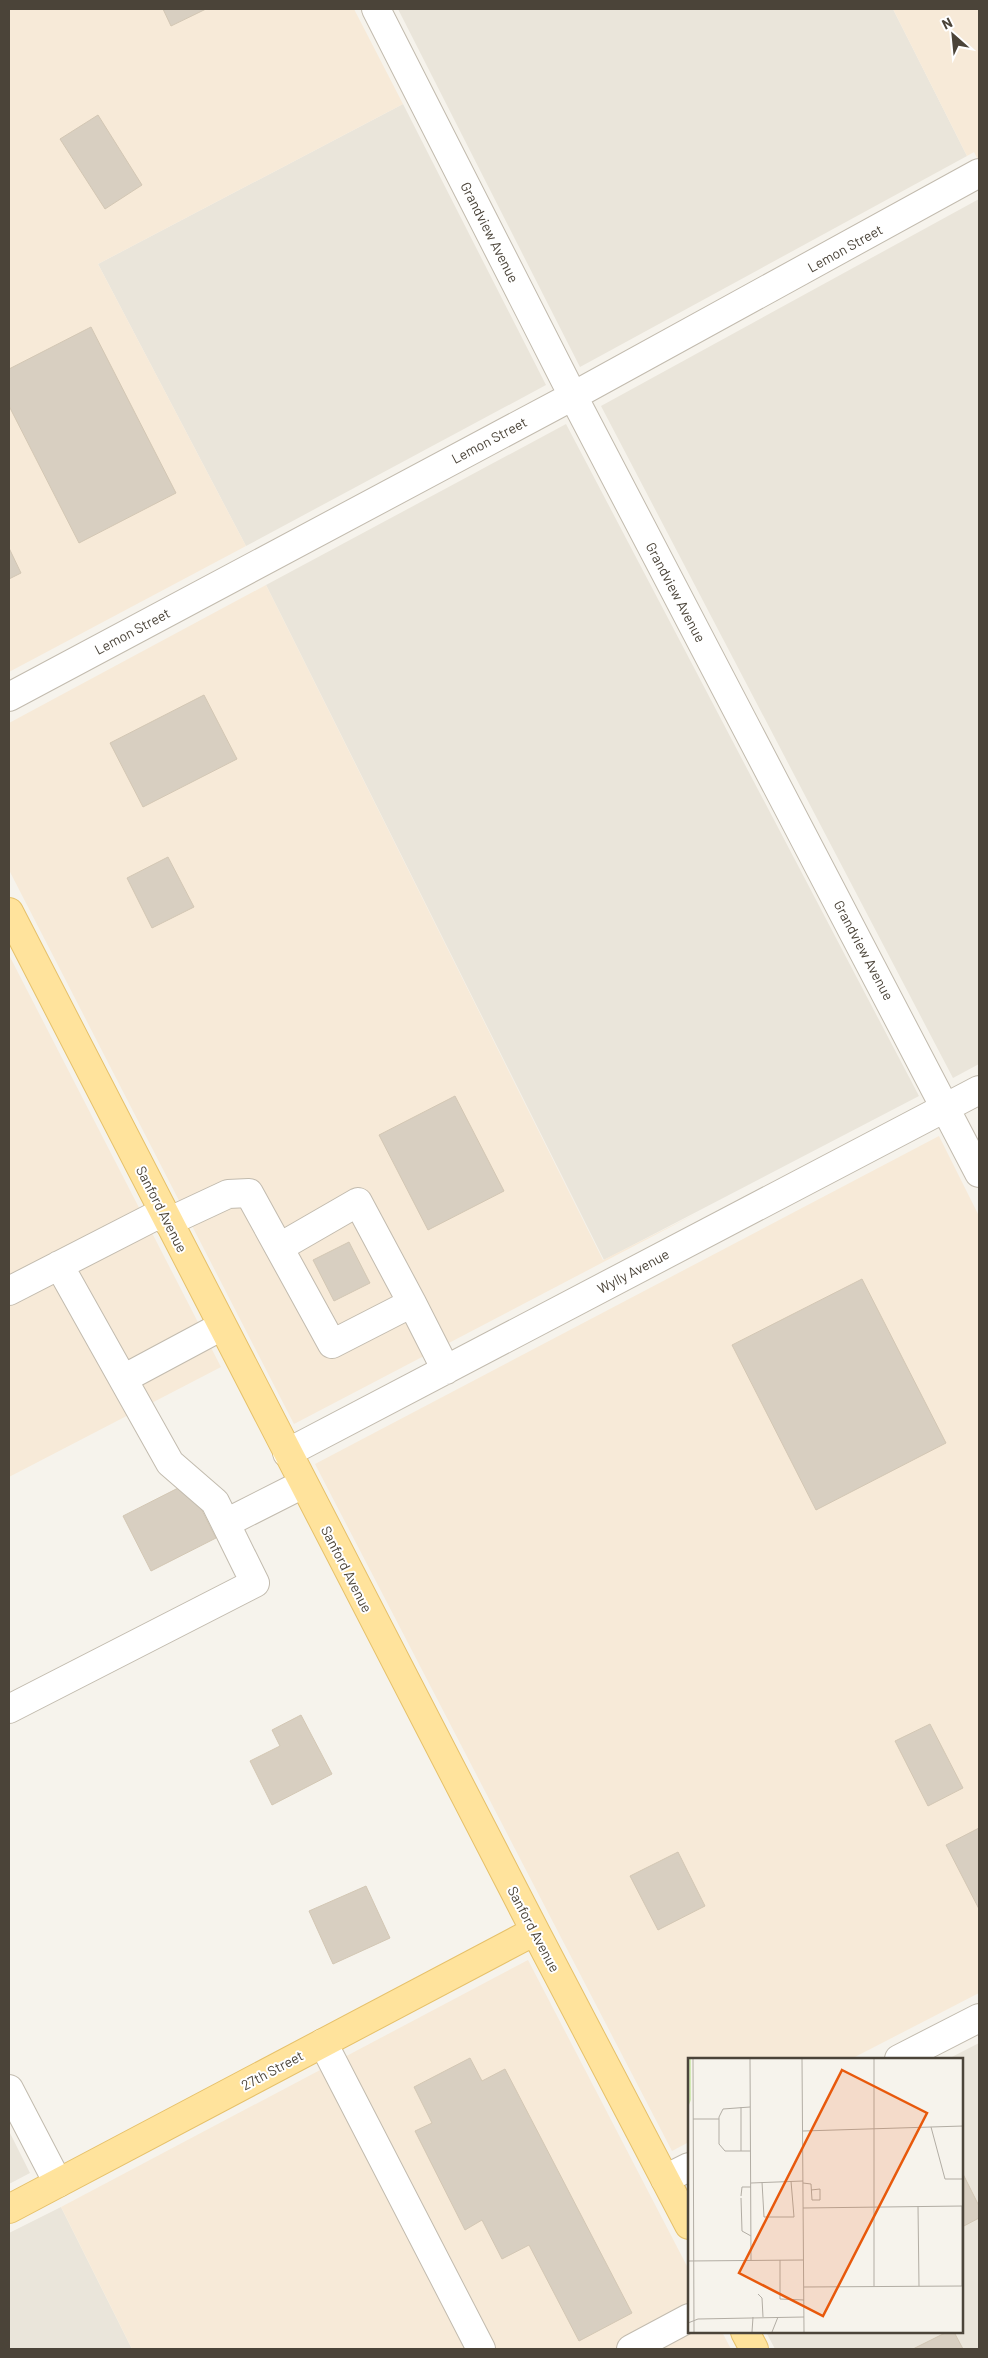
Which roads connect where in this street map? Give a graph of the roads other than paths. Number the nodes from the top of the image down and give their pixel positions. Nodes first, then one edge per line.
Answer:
1 (376, 9) edge
2 (973, 177) edge
3 (573, 396) junction
4 (9, 697) edge
5 (9, 912) edge
6 (979, 1090) edge
7 (946, 1107) junction
8 (979, 1173) edge
9 (166, 1217) junction
10 (280, 1247) junction
11 (59, 1265) junction
12 (9, 1291) edge
13 (412, 1304) junction
14 (222, 1326) junction
15 (446, 1370) junction
16 (123, 1379) junction
17 (287, 1453) junction
18 (303, 1484) junction
19 (226, 1523) junction
20 (9, 1709) edge
21 (535, 1931) junction
22 (979, 2018) edge
23 (324, 2043) junction
24 (901, 2058) edge
25 (9, 2089) edge
26 (688, 2168) edge
27 (665, 2179) junction
28 (58, 2184) junction
29 (9, 2209) edge
30 (688, 2223) edge
31 (688, 2319) edge
32 (746, 2333) edge
33 (480, 2349) edge
34 (631, 2349) edge
35 (754, 2349) edge

1 - 3 street, Grandview Avenue
2 - 3 street, Lemon Street
3 - 4 street, Lemon Street
3 - 7 street, Grandview Avenue
5 - 9 main road, Sanford Avenue
6 - 7 street, Wylly Avenue
7 - 8 street, Grandview Avenue
7 - 15 street, Wylly Avenue
9 - 10 street
9 - 11 street
9 - 14 main road, Sanford Avenue
10 - 13 street
10 - 13 street
11 - 12 street
11 - 16 street
13 - 15 street
14 - 16 street
14 - 17 main road, Sanford Avenue
15 - 17 street, Wylly Avenue
16 - 19 street
17 - 18 main road, Sanford Avenue
18 - 19 street
18 - 21 main road, Sanford Avenue
19 - 20 street
21 - 23 main road, 27th Street
21 - 27 main road, Sanford Avenue
22 - 24 street
23 - 28 main road, 27th Street
23 - 33 street
25 - 28 street
26 - 27 street
27 - 30 main road, Sanford Avenue
28 - 29 main road, 27th Street
31 - 34 street
32 - 35 main road

